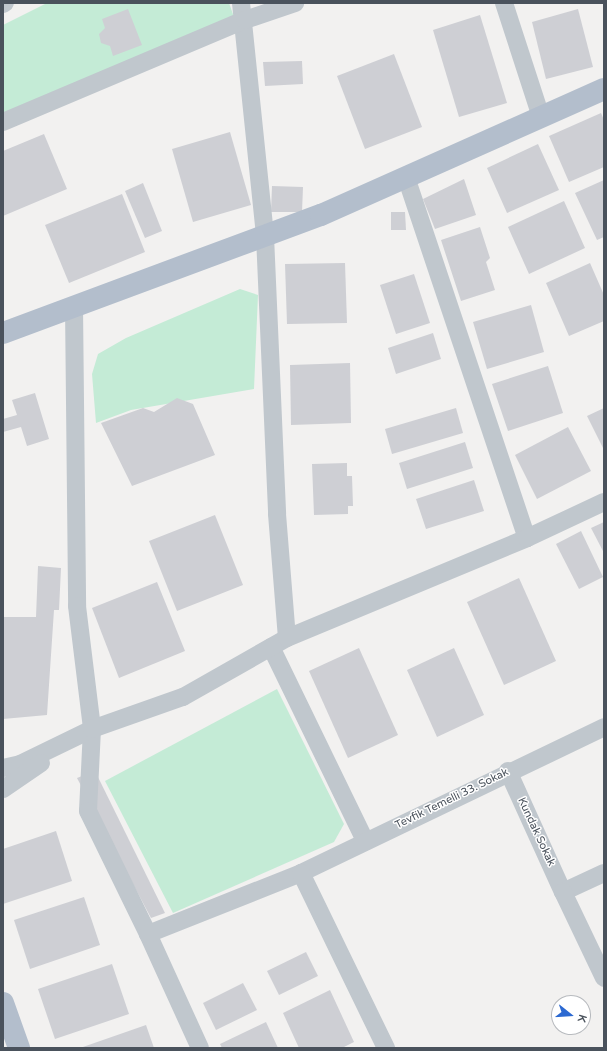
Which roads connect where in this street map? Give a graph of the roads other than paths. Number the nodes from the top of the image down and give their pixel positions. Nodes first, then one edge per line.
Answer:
1 (295, 3) edge
2 (504, 3) edge
3 (243, 12) edge
4 (604, 89) edge
5 (541, 117) junction
6 (3, 122) edge
7 (406, 177) junction
8 (266, 236) junction
9 (74, 306) junction
10 (3, 333) edge
11 (604, 502) edge
12 (527, 538) junction
13 (287, 638) junction
14 (271, 647) junction
15 (604, 727) edge
16 (92, 729) junction
17 (3, 768) edge
18 (508, 771) junction
19 (3, 789) edge
20 (365, 841) junction
21 (301, 873) junction
22 (604, 874) edge
23 (564, 892) junction
24 (148, 934) junction
25 (604, 978) edge
26 (3, 1003) edge
27 (19, 1048) edge
28 (200, 1048) edge
29 (386, 1048) edge

1 - 3 street
2 - 5 street
3 - 6 street
3 - 8 street
4 - 5 main road
5 - 7 main road
7 - 8 main road
7 - 12 street
8 - 9 main road
8 - 13 street
9 - 10 main road
9 - 16 street
11 - 12 street
12 - 13 street
13 - 14 street
14 - 16 street
14 - 20 street
15 - 18 street, Tevfik Temelli 33. Sokak
16 - 17 street
16 - 19 street
16 - 24 street
18 - 20 street, Tevfik Temelli 33. Sokak
18 - 23 street, Kundak Sokak
20 - 21 street, Tevfik Temelli 33. Sokak
21 - 24 street, Tevfik Temelli 33. Sokak
21 - 29 street
22 - 23 street
23 - 25 street, Kundak Sokak
24 - 28 street
26 - 27 main road

